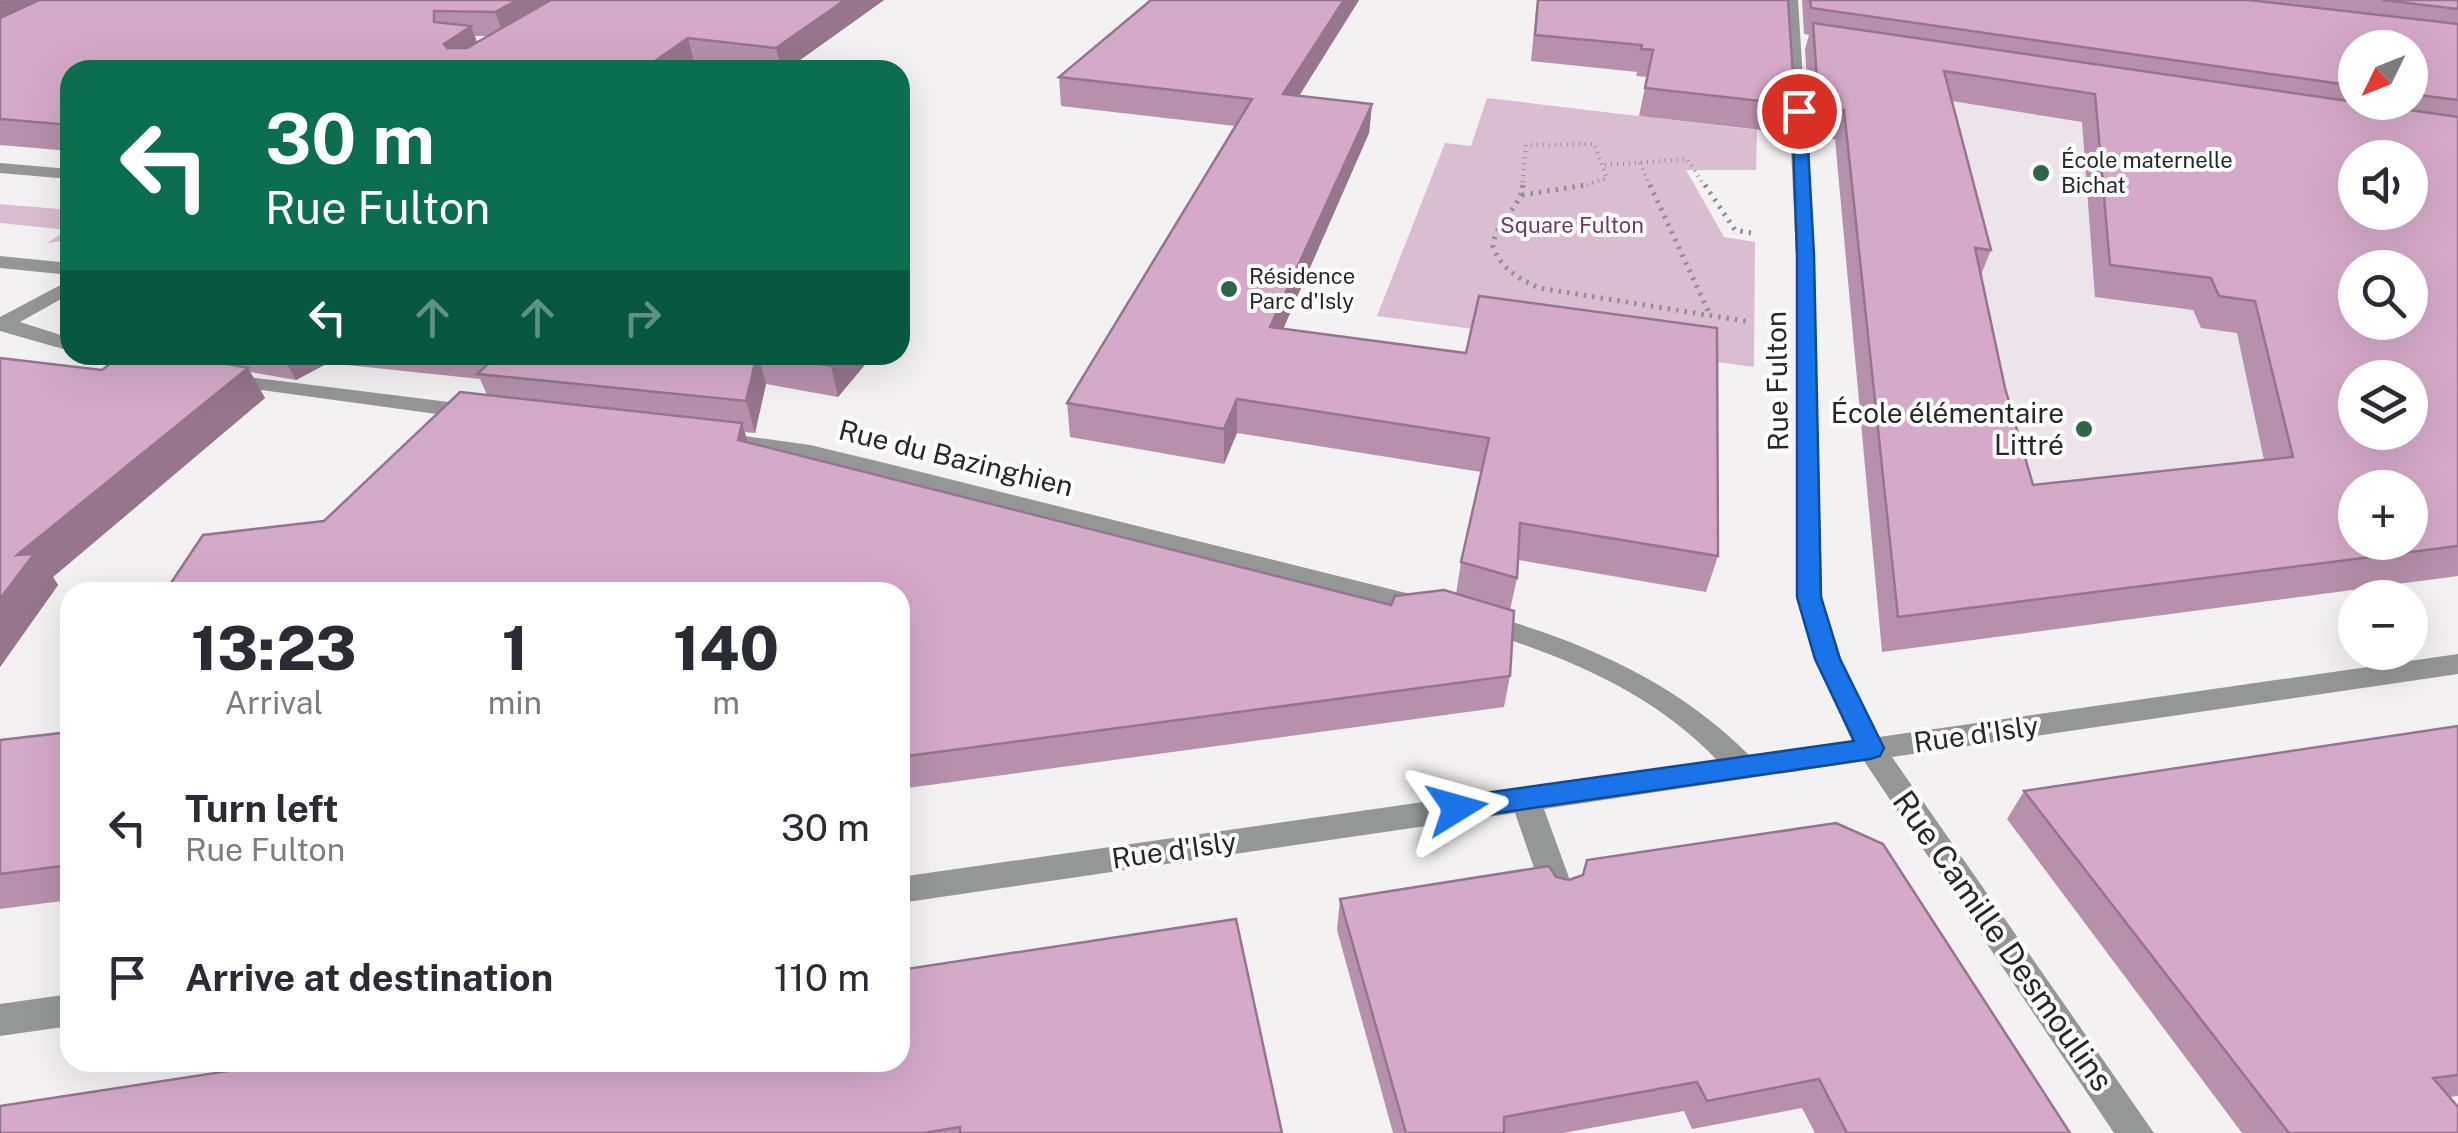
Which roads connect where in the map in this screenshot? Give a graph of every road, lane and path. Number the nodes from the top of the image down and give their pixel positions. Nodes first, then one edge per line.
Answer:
1 (1792, 0) edge
2 (1640, 163) junction
3 (1605, 165) junction
4 (0, 168) edge
5 (60, 173) edge
6 (1522, 195) junction
7 (1764, 234) dead end
8 (0, 262) edge
9 (60, 268) edge
10 (60, 292) edge
11 (1710, 315) junction
12 (2, 324) edge
13 (1806, 333) junction
14 (60, 342) edge
15 (206, 377) edge
16 (491, 414) edge
17 (686, 436) edge
18 (2458, 664) edge
19 (1870, 748) junction
20 (1742, 767) junction
21 (1525, 798) junction
22 (910, 889) edge
23 (1559, 894) edge
24 (60, 1011) edge
25 (0, 1020) edge
26 (2136, 1133) edge

1 - 13 street, Rue Fulton
2 - 3 path
2 - 7 path
2 - 11 path
3 - 6 path
3 - 6 path
4 - 5 street
6 - 11 path
8 - 9 street
10 - 12 street
11 - 13 path
12 - 14 street
13 - 19 street, Rue Fulton
15 - 16 street
17 - 20 street, Rue du Bazinghien
18 - 19 street, Rue d'Isly
19 - 20 street, Rue d'Isly
19 - 26 street, Rue Camille Desmoulins
20 - 21 street, Rue d'Isly
21 - 22 street, Rue d'Isly
21 - 23 street
24 - 25 street

